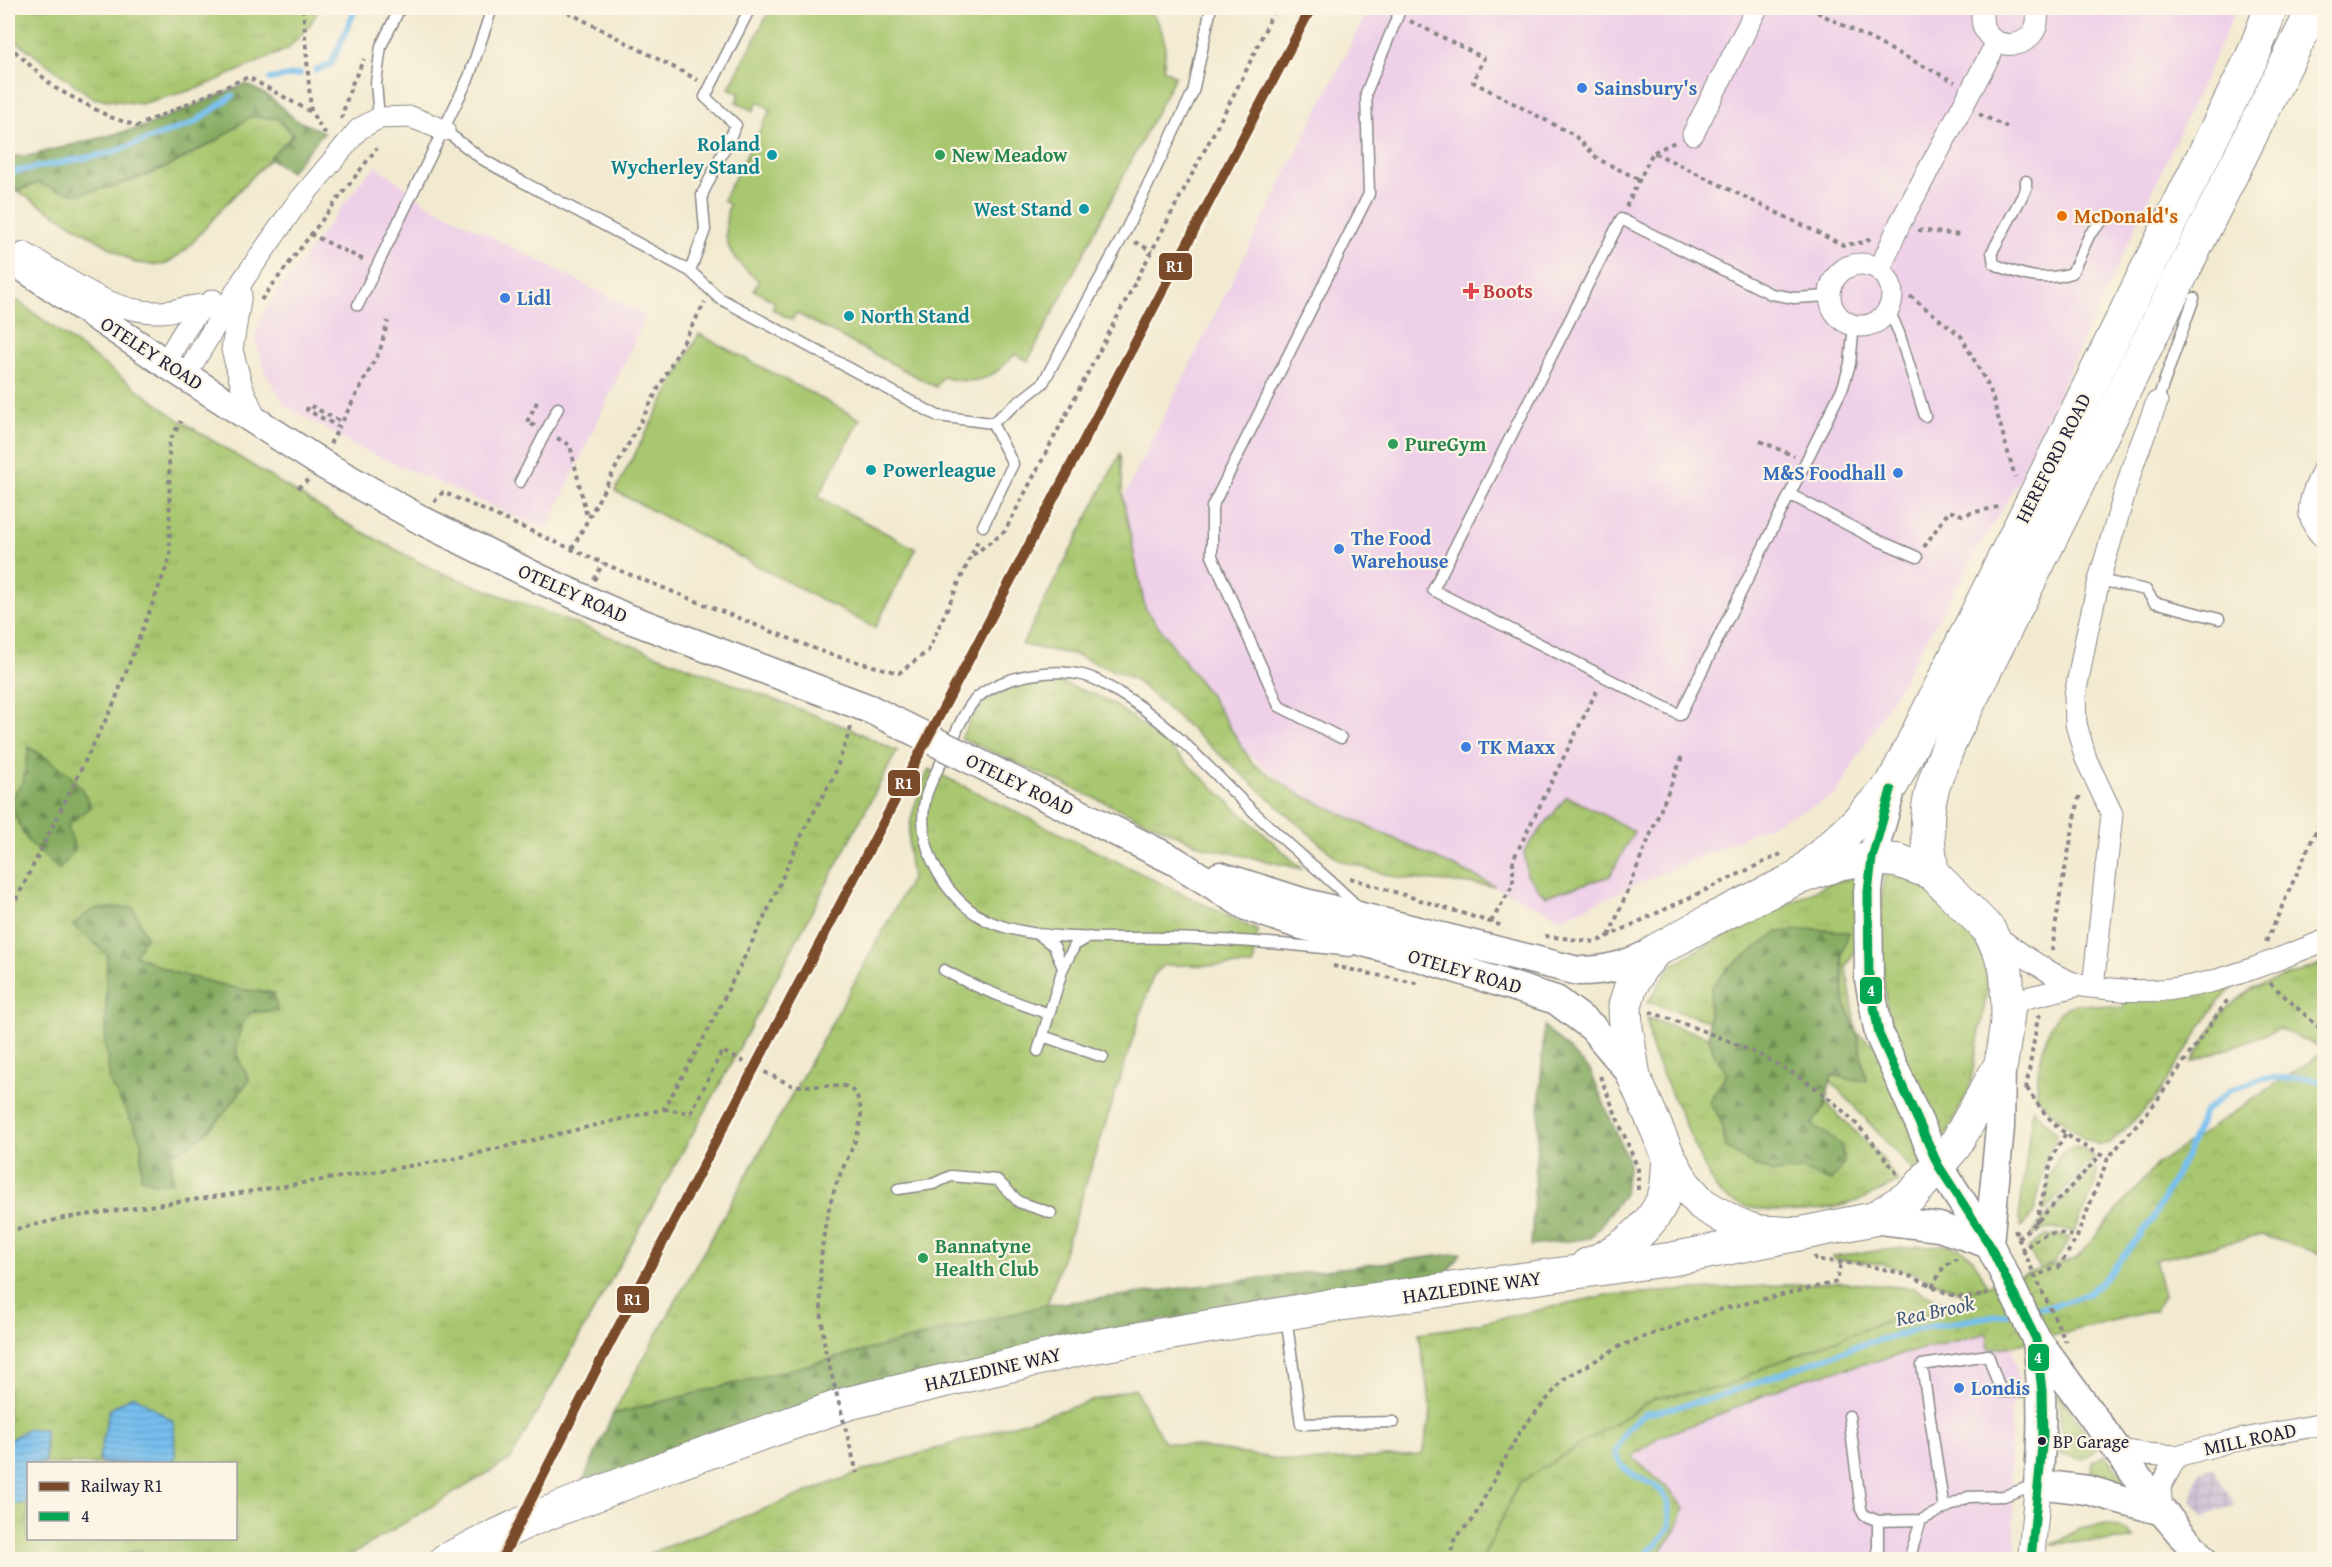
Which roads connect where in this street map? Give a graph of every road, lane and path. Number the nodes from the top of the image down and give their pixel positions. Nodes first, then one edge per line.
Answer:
1 (303, 8) edge
2 (400, 8) edge
3 (492, 8) edge
4 (560, 8) edge
5 (750, 8) edge
6 (1211, 8) edge
7 (1275, 8) edge
8 (1757, 8) edge
9 (1809, 8) edge
10 (1983, 8) edge
11 (2036, 8) edge
12 (2271, 8) edge
13 (2311, 8) edge
14 (1399, 11) edge
15 (1996, 42) junction
16 (8, 45) edge
17 (365, 56) dead end
18 (698, 80) dead end
19 (1970, 90) junction
20 (311, 112) junction
21 (1976, 112) dead end
22 (379, 118) junction
23 (2007, 127) dead end
24 (444, 130) junction
25 (1693, 134) joint
26 (342, 138) junction
27 (377, 148) dead end
28 (1653, 152) junction
29 (1638, 179) junction
30 (2026, 181) dead end
31 (2106, 217) dead end
32 (1622, 219) junction
33 (1900, 222) junction
34 (310, 234) junction
35 (1960, 235) dead end
36 (8, 244) edge
37 (8, 257) edge
38 (375, 266) junction
39 (1880, 269) junction
40 (690, 271) junction
41 (243, 280) junction
42 (710, 291) junction
43 (1830, 296) junction
44 (1910, 296) dead end
45 (2194, 298) dead end
46 (260, 302) dead end
47 (205, 305) junction
48 (358, 305) dead end
49 (1889, 310) junction
50 (388, 321) dead end
51 (1854, 325) junction
52 (175, 369) junction
53 (538, 398) dead end
54 (2157, 402) joint
55 (558, 408) dead end
56 (1925, 416) dead end
57 (181, 421) dead end
58 (257, 422) junction
59 (992, 423) junction
60 (546, 431) junction
61 (321, 439) dead end
62 (1760, 441) dead end
63 (329, 444) junction
64 (339, 450) dead end
65 (1807, 462) junction
66 (2325, 467) edge
67 (520, 482) dead end
68 (2017, 483) dead end
69 (1791, 495) junction
70 (2007, 498) dead end
71 (2002, 506) junction
72 (2001, 516) dead end
73 (587, 518) junction
74 (423, 521) junction
75 (983, 526) dead end
76 (2325, 538) edge
77 (572, 549) junction
78 (1917, 557) joint
79 (603, 563) junction
80 (584, 576) dead end
81 (597, 576) dead end
82 (2099, 580) junction
83 (602, 585) dead end
84 (2219, 619) dead end
85 (1604, 677) junction
86 (860, 719) junction
87 (1341, 738) dead end
88 (1680, 753) dead end
89 (2086, 759) junction
90 (1893, 783) junction
91 (2325, 813) edge
92 (1872, 858) junction
93 (1175, 861) junction
94 (1788, 867) junction
95 (1932, 873) junction
96 (1349, 878) dead end
97 (8, 916) edge
98 (1367, 917) junction
99 (1491, 922) junction
100 (1509, 927) dead end
101 (1989, 930) junction
102 (1035, 932) junction
103 (1538, 934) dead end
104 (1092, 936) junction
105 (1608, 936) junction
106 (2325, 941) edge
107 (1654, 951) junction
108 (2052, 952) dead end
109 (1332, 966) dead end
110 (1063, 968) junction
111 (2254, 968) junction
112 (944, 970) dead end
113 (1423, 972) junction
114 (2086, 986) junction
115 (1646, 1010) dead end
116 (1049, 1014) junction
117 (2008, 1014) junction
118 (2325, 1032) edge
119 (1043, 1036) junction
120 (1038, 1051) dead end
121 (1103, 1056) dead end
122 (2001, 1064) junction
123 (1598, 1071) dead end
124 (1634, 1077) junction
125 (2026, 1087) dead end
126 (664, 1109) junction
127 (2066, 1133) junction
128 (2101, 1155) junction
129 (1669, 1157) junction
130 (2108, 1158) junction
131 (1938, 1165) junction
132 (1903, 1182) dead end
133 (898, 1189) dead end
134 (1637, 1197) dead end
135 (1052, 1213) dead end
136 (1873, 1218) junction
137 (2036, 1223) junction
138 (8, 1231) edge
139 (2076, 1237) junction
140 (2018, 1238) dead end
141 (1989, 1244) junction
142 (1806, 1245) junction
143 (2020, 1245) dead end
144 (2023, 1250) junction
145 (1964, 1256) dead end
146 (1841, 1262) junction
147 (2059, 1267) dead end
148 (1566, 1274) junction
149 (1932, 1287) junction
150 (1952, 1297) dead end
151 (1286, 1314) junction
152 (2036, 1339) junction
153 (2066, 1342) dead end
154 (2042, 1391) junction
155 (1850, 1416) dead end
156 (1394, 1422) dead end
157 (2325, 1424) edge
158 (848, 1429) dead end
159 (837, 1432) dead end
160 (2115, 1449) junction
161 (2176, 1456) junction
162 (857, 1473) dead end
163 (2038, 1484) junction
164 (1944, 1509) junction
165 (2162, 1511) junction
166 (1921, 1520) junction
167 (1878, 1521) junction
168 (2200, 1556) edge
169 (446, 1560) edge
170 (1449, 1560) edge
171 (1878, 1560) edge
172 (1910, 1560) edge
173 (2031, 1560) edge

1 - 20 path
2 - 22 lane
3 - 24 lane
4 - 18 path
5 - 40 lane
6 - 59 lane
7 - 79 path
8 - 25 street
9 - 19 path
10 - 15 street
11 - 15 street
12 - 90 main road, HEREFORD ROAD
13 - 95 main road, HEREFORD ROAD
14 - 29 path
14 - 87 lane
15 - 19 street
16 - 20 path
17 - 26 path
19 - 33 street
20 - 26 path
21 - 23 path
22 - 24 street
22 - 26 street
24 - 38 lane
24 - 40 lane
25 - 28 path
26 - 41 street
27 - 34 path
28 - 29 path
28 - 33 path
29 - 32 path
30 - 31 lane
32 - 43 lane
32 - 85 lane
33 - 35 path
33 - 39 street
34 - 38 path
34 - 46 path
36 - 47 street
37 - 52 main road, OTELEY ROAD
38 - 48 lane
39 - 43 street
39 - 49 street
40 - 42 lane
41 - 47 street
41 - 52 street
41 - 58 street
42 - 59 lane
42 - 73 path
43 - 51 street
44 - 68 path
45 - 54 lane
47 - 52 street
49 - 51 street
49 - 56 lane
50 - 63 path
51 - 65 lane
52 - 58 main road, OTELEY ROAD
53 - 60 path
54 - 82 street
55 - 60 lane
57 - 97 path
58 - 74 main road, OTELEY ROAD
59 - 75 lane
60 - 67 lane
60 - 73 path
61 - 63 path
62 - 65 path
63 - 64 path
65 - 69 lane
66 - 76 street
69 - 78 lane
69 - 85 lane
70 - 71 path
71 - 72 path
71 - 78 path
73 - 77 path
74 - 77 path
74 - 86 main road, OTELEY ROAD
77 - 79 path
79 - 81 path
80 - 83 path
82 - 84 lane
82 - 89 street
85 - 99 path
86 - 93 main road, OTELEY ROAD, bridge
86 - 126 path
88 - 105 path
89 - 108 path
89 - 114 street
90 - 92 main road
90 - 94 main road, HEREFORD ROAD
91 - 111 path
92 - 94 main road
92 - 95 main road
92 - 131 main road
93 - 98 main road, OTELEY ROAD
93 - 113 main road, OTELEY ROAD
94 - 105 path
94 - 107 main road
95 - 101 main road
96 - 99 path
98 - 102 lane
98 - 107 main road, OTELEY ROAD
99 - 100 path
101 - 114 street
101 - 117 main road
102 - 104 lane
102 - 110 lane
103 - 105 path
104 - 110 lane
104 - 113 lane
106 - 111 street
107 - 124 main road
109 - 113 path
110 - 116 lane
111 - 114 street
111 - 118 path
111 - 130 path
112 - 116 lane
113 - 124 main road, OTELEY ROAD
114 - 117 street
115 - 132 path
116 - 119 lane
117 - 122 main road
119 - 120 lane
119 - 121 lane
122 - 131 main road
122 - 141 main road
123 - 134 path
124 - 129 main road
125 - 127 path
126 - 138 path
126 - 162 path, bridge
127 - 128 path
127 - 137 path
128 - 130 path
128 - 137 path
129 - 142 main road
129 - 148 main road, HAZLEDINE WAY
130 - 139 path
131 - 136 main road
131 - 141 main road
133 - 135 lane
136 - 141 main road
136 - 142 main road
137 - 140 path
139 - 144 path
139 - 147 path
141 - 152 main road, bridge
142 - 146 path
142 - 148 main road, HAZLEDINE WAY
143 - 144 path
144 - 153 path, bridge
145 - 149 path
146 - 149 path
146 - 170 path
148 - 151 main road, HAZLEDINE WAY
149 - 150 path
151 - 156 lane
151 - 169 main road, HAZLEDINE WAY
152 - 154 main road
152 - 160 main road
154 - 163 main road
154 - 164 lane
155 - 167 lane
157 - 161 street, MILL ROAD
158 - 159 path
160 - 161 street, MILL ROAD
160 - 165 main road
161 - 165 street, MILL ROAD
163 - 164 lane
163 - 165 main road
163 - 173 street
164 - 166 lane
165 - 168 main road
166 - 167 lane
166 - 172 lane
167 - 171 lane

